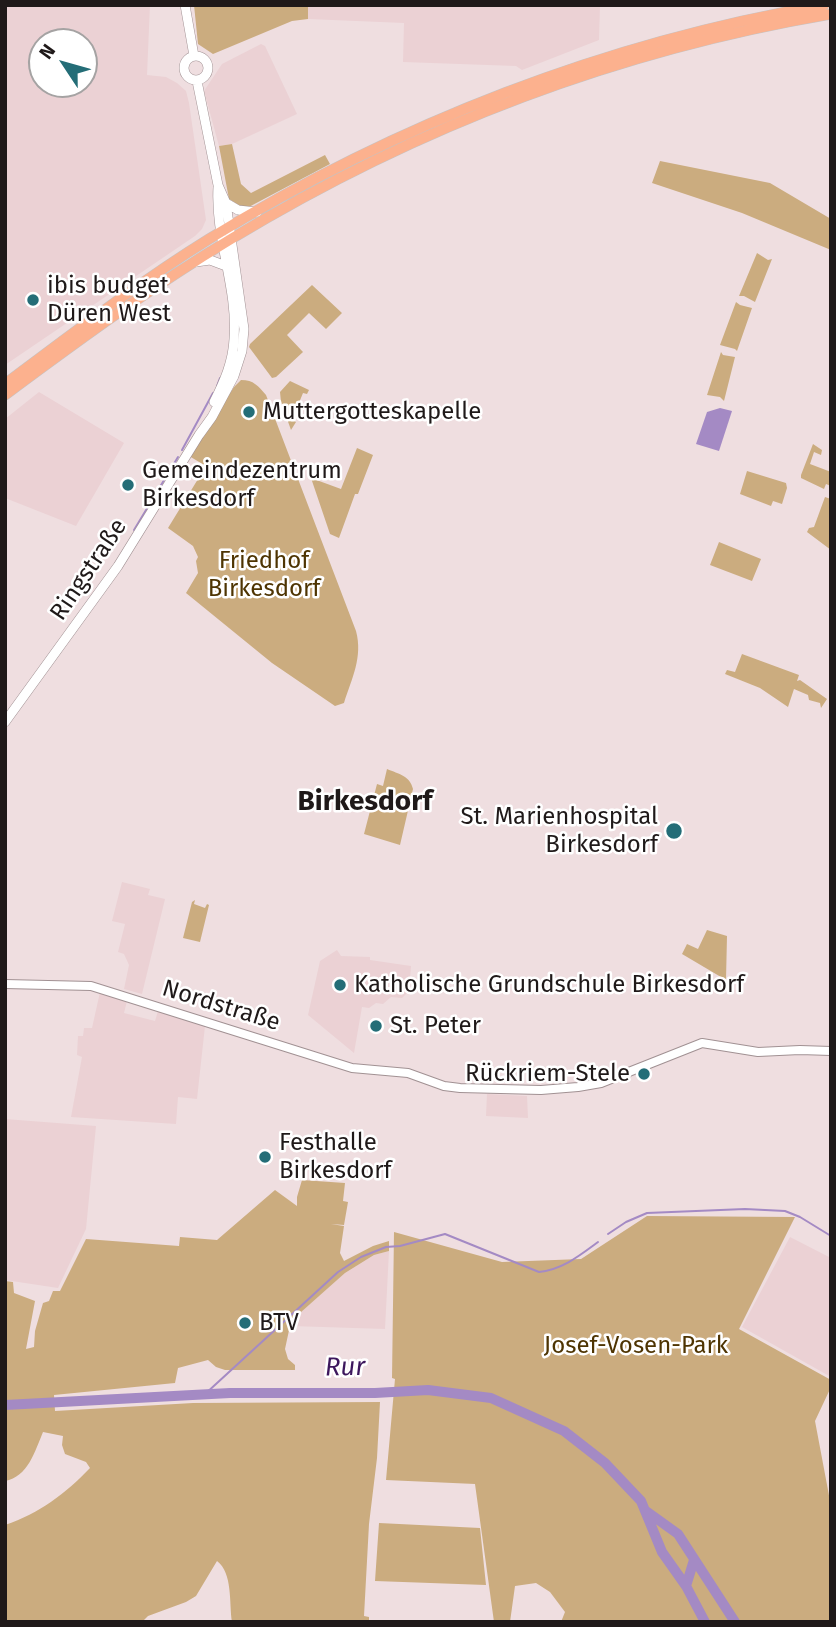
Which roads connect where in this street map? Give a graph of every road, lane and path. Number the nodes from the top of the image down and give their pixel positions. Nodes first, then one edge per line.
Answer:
1 (185, 5) edge
2 (824, 5) edge
3 (831, 14) edge
4 (194, 56) junction
5 (197, 80) junction
6 (218, 185) junction
7 (226, 203) junction
8 (257, 212) junction
9 (230, 227) junction
10 (219, 233) junction
11 (231, 239) junction
12 (221, 245) junction
13 (195, 262) junction
14 (226, 266) junction
15 (234, 362) junction
16 (5, 384) edge
17 (5, 395) edge
18 (5, 722) edge
19 (5, 984) edge
20 (831, 1051) edge

1 - 4 main road
2 - 8 main road
3 - 11 main road
4 - 5 main road
4 - 5 main road
5 - 6 main road
6 - 7 main road
6 - 10 main road
7 - 8 main road
7 - 9 main road
8 - 9 main road
9 - 10 main road
9 - 11 main road
10 - 12 main road
10 - 16 main road
11 - 12 main road
11 - 15 main road
12 - 13 main road
12 - 14 main road
13 - 14 main road
13 - 17 main road
14 - 15 main road
15 - 18 main road, Ringstraße
19 - 20 street, Nordstraße

